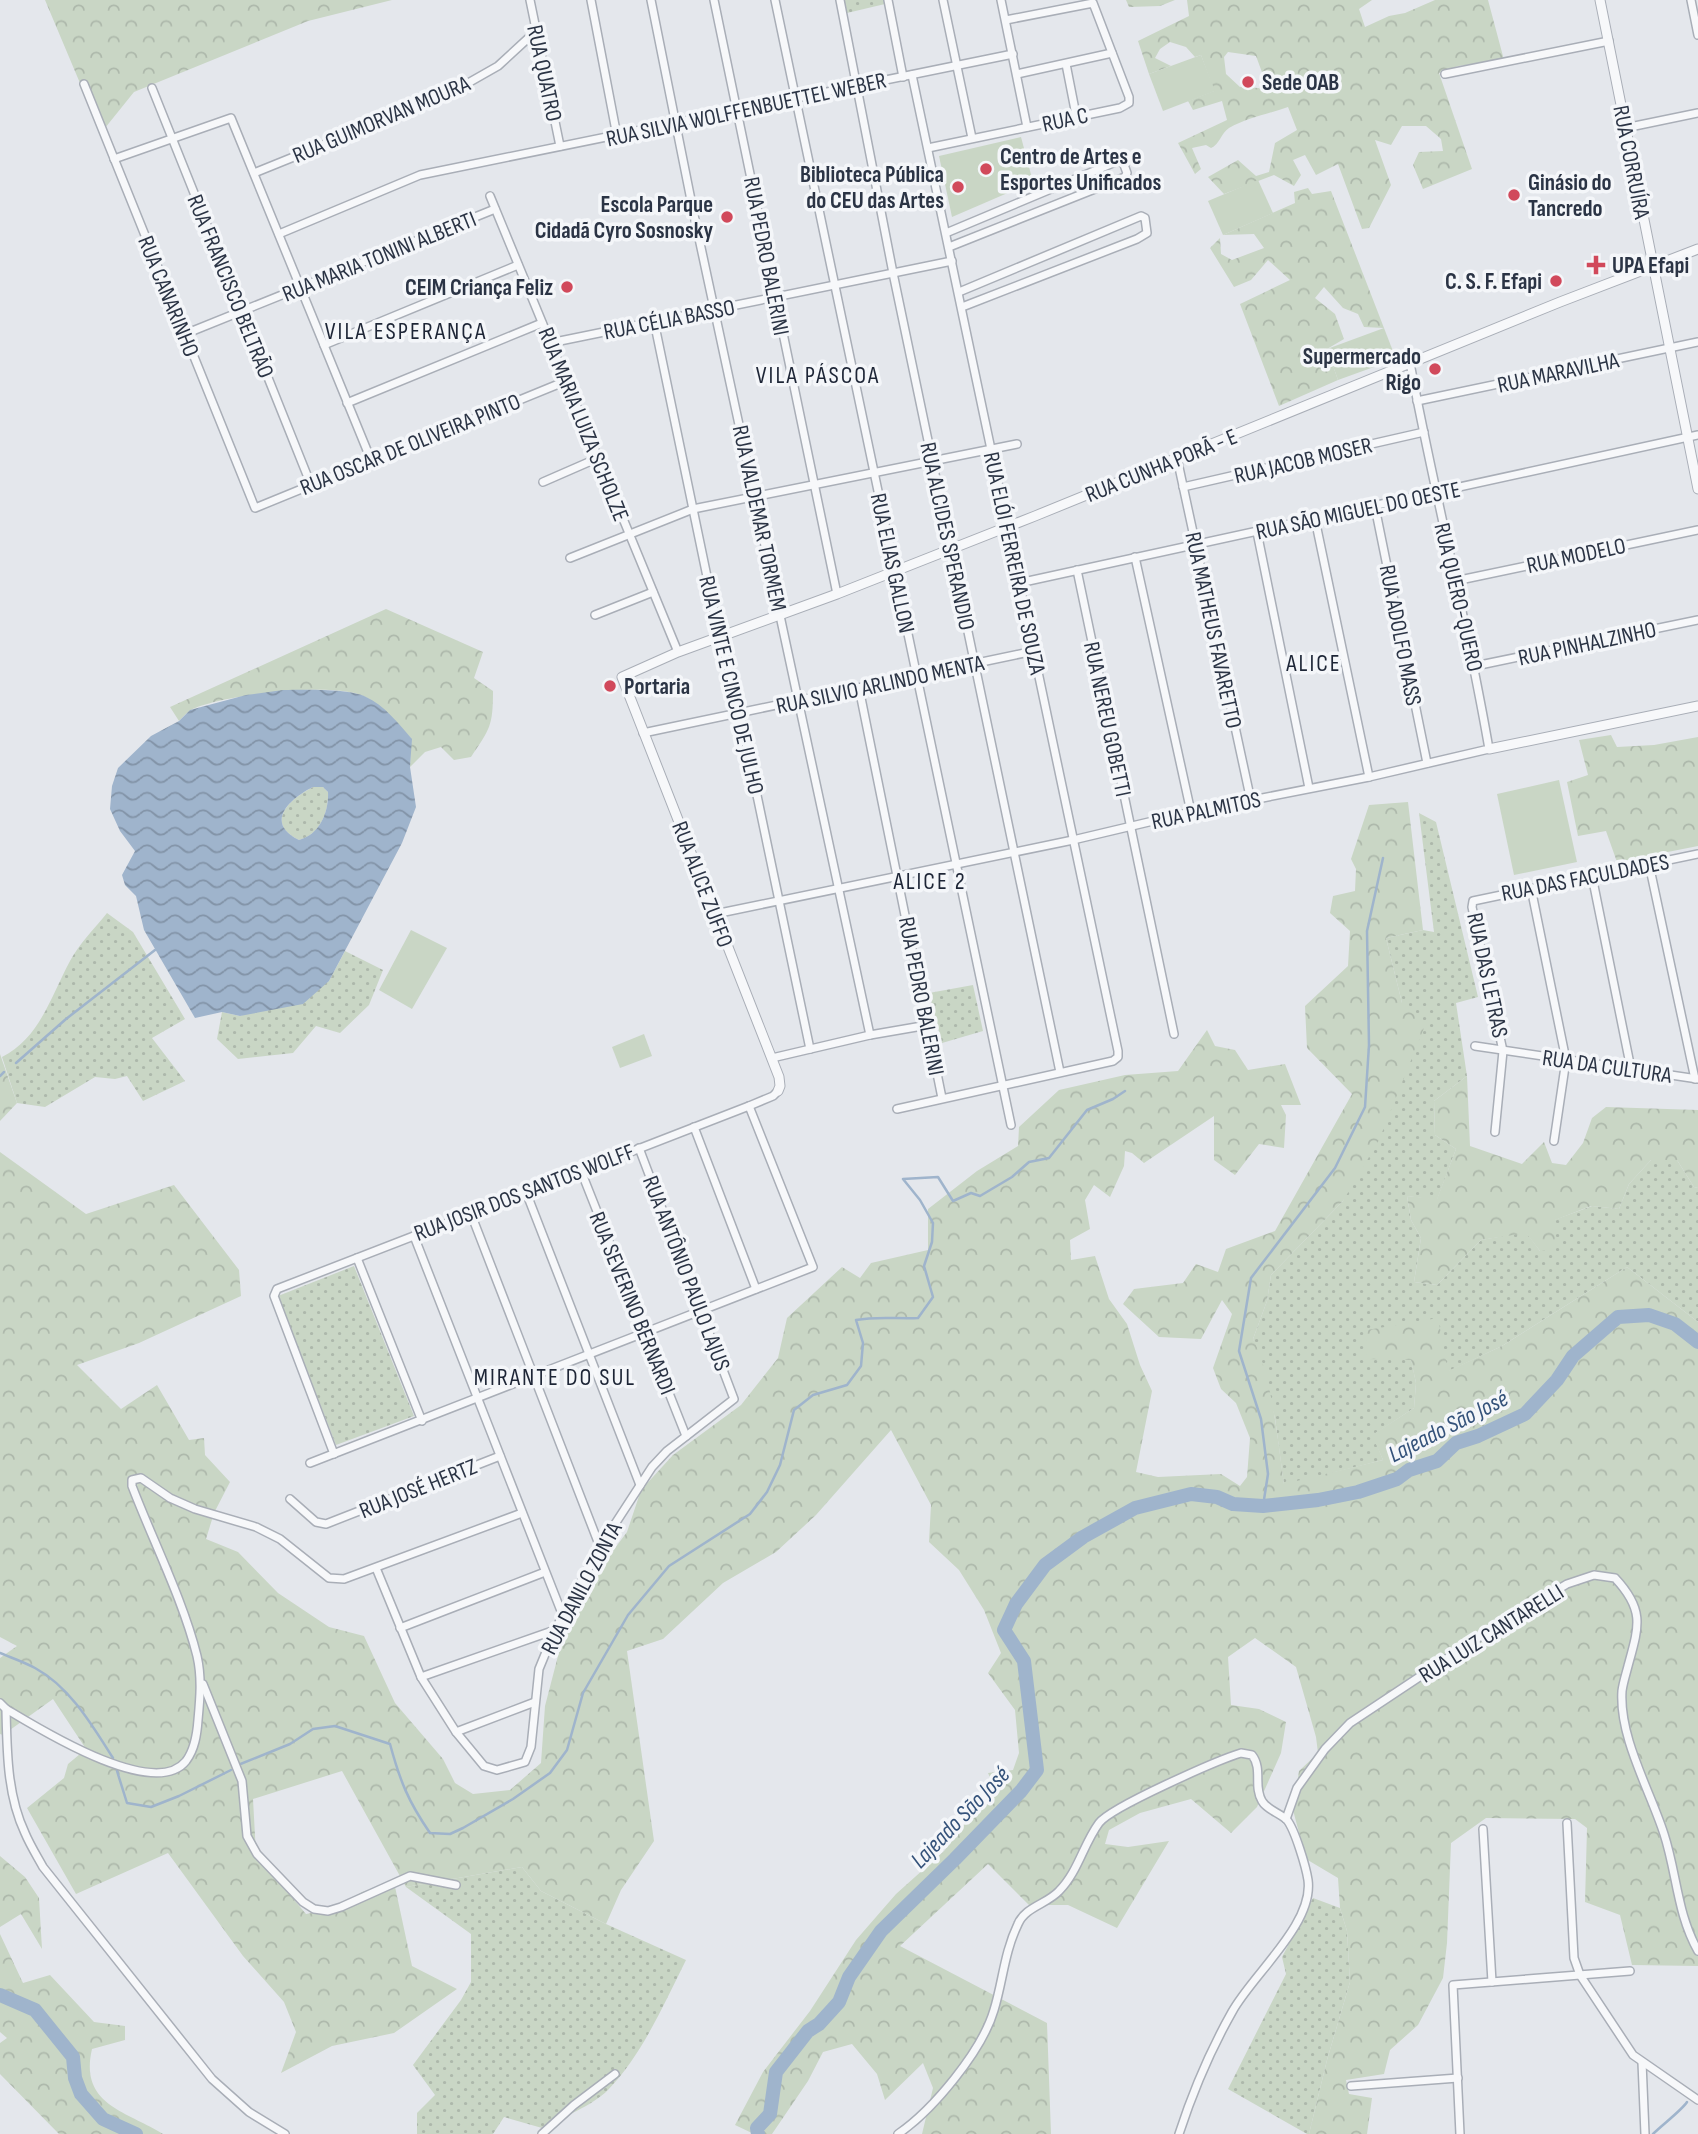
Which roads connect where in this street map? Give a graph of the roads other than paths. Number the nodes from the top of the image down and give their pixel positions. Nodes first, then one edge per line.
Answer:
1 (530, 0) edge
2 (591, 0) edge
3 (652, 0) edge
4 (714, 0) edge
5 (775, 0) edge
6 (840, 0) edge
7 (888, 0) edge
8 (943, 0) edge
9 (1001, 0) edge
10 (1600, 0) edge
11 (1691, 0) edge
12 (1006, 20) junction
13 (536, 31) junction
14 (1698, 35) edge
15 (1609, 41) junction
16 (1112, 53) junction
17 (1013, 54) junction
18 (958, 65) junction
19 (1066, 65) junction
20 (1017, 74) junction
21 (1445, 74) dead end
22 (912, 75) junction
23 (904, 77) junction
24 (84, 84) dead end
25 (857, 86) junction
26 (152, 88) dead end
27 (796, 99) junction
28 (737, 111) junction
29 (1698, 113) edge
30 (1076, 115) junction
31 (677, 123) junction
32 (1027, 127) junction
33 (1625, 128) junction
34 (617, 136) junction
35 (972, 138) junction
36 (172, 139) junction
37 (560, 146) junction
38 (929, 148) junction
39 (114, 159) junction
40 (254, 173) junction
41 (490, 196) dead end
42 (495, 209) junction
43 (946, 233) junction
44 (279, 234) junction
45 (949, 247) junction
46 (1698, 249) edge
47 (952, 261) junction
48 (518, 265) junction
49 (1653, 267) junction
50 (893, 273) junction
51 (835, 285) junction
52 (301, 287) junction
53 (959, 292) junction
54 (776, 297) junction
55 (962, 307) junction
56 (715, 309) junction
57 (241, 311) junction
58 (654, 321) junction
59 (542, 323) junction
60 (184, 334) junction
61 (1698, 342) edge
62 (550, 343) junction
63 (324, 345) junction
64 (1670, 348) junction
65 (1410, 363) junction
66 (566, 381) junction
67 (1417, 401) junction
68 (347, 403) junction
69 (1424, 432) junction
70 (1693, 436) edge
71 (1017, 444) dead end
72 (991, 449) junction
73 (598, 458) junction
74 (1177, 458) junction
75 (371, 460) junction
76 (933, 461) junction
77 (874, 472) junction
78 (543, 482) dead end
79 (814, 484) junction
80 (311, 485) junction
81 (1183, 487) junction
82 (1698, 489) edge
83 (1436, 494) junction
84 (754, 496) junction
85 (1375, 507) junction
86 (255, 508) joint
87 (693, 509) junction
88 (1315, 519) junction
89 (1007, 527) junction
90 (1698, 530) edge
91 (1257, 532) junction
92 (629, 533) junction
93 (1196, 545) junction
94 (951, 549) junction
95 (1136, 557) junction
96 (570, 558) dead end
97 (1077, 570) junction
98 (894, 572) junction
99 (1455, 581) junction
100 (1018, 583) junction
101 (653, 593) junction
102 (837, 594) junction
103 (595, 615) dead end
104 (781, 615) junction
105 (1698, 620) edge
106 (721, 636) junction
107 (1034, 651) junction
108 (678, 652) junction
109 (975, 664) junction
110 (1475, 666) junction
111 (622, 677) joint
112 (917, 677) junction
113 (859, 688) junction
114 (799, 701) junction
115 (1698, 706) edge
116 (740, 714) junction
117 (643, 733) junction
118 (1489, 750) junction
119 (1427, 763) junction
120 (1369, 777) junction
121 (1309, 788) junction
122 (1251, 801) junction
123 (1191, 812) junction
124 (1131, 825) junction
125 (1073, 840) junction
126 (1016, 852) junction
127 (1698, 854) edge
128 (956, 864) junction
129 (1649, 864) junction
130 (898, 876) junction
131 (1592, 876) junction
132 (1531, 888) junction
133 (838, 889) junction
134 (778, 901) junction
135 (1473, 901) joint
136 (715, 914) junction
137 (928, 1025) junction
138 (1174, 1034) dead end
139 (870, 1035) junction
140 (1475, 1046) dead end
141 (810, 1049) junction
142 (1503, 1051) junction
143 (772, 1058) junction
144 (1566, 1060) junction
145 (1631, 1069) junction
146 (1060, 1072) junction
147 (1697, 1079) edge
148 (1002, 1084) junction
149 (778, 1091) joint
150 (943, 1098) junction
151 (749, 1107) junction
152 (897, 1109) dead end
153 (1011, 1125) dead end
154 (694, 1127) junction
155 (1495, 1132) dead end
156 (1554, 1141) dead end
157 (639, 1147) junction
158 (580, 1171) junction
159 (526, 1192) junction
160 (471, 1214) junction
161 (414, 1236) junction
162 (357, 1258) junction
163 (756, 1289) junction
164 (701, 1311) junction
165 (645, 1333) junction
166 (589, 1355) junction
167 (533, 1377) junction
168 (478, 1399) junction
169 (734, 1399) joint
170 (422, 1421) junction
171 (686, 1436) junction
172 (334, 1454) junction
173 (500, 1456) junction
174 (310, 1464) dead end
175 (640, 1485) junction
176 (290, 1499) dead end
177 (522, 1513) junction
178 (600, 1547) junction
179 (376, 1567) junction
180 (545, 1572) junction
181 (562, 1616) junction
182 (400, 1628) junction
183 (555, 1630) junction
184 (421, 1677) junction
185 (201, 1680) junction
186 (535, 1702) junction
187 (3, 1706) edge
188 (456, 1732) junction
189 (1286, 1819) junction
190 (1567, 1823) dead end
191 (1483, 1829) dead end
192 (456, 1885) dead end
193 (1698, 1951) edge
194 (1630, 1971) dead end
195 (1580, 1975) junction
196 (1492, 1982) junction
197 (1642, 2062) junction
198 (615, 2074) dead end
199 (1458, 2078) junction
200 (1351, 2086) dead end
201 (1698, 2100) edge
202 (285, 2134) edge
203 (542, 2134) edge
204 (898, 2134) edge
205 (1179, 2134) edge
206 (1460, 2134) edge
207 (1645, 2134) edge

1 - 13 street, RUA QUATRO
2 - 34 street
3 - 31 street, RUA VALDEMAR TORMEM
4 - 28 street, RUA PEDRO BALERINI
5 - 27 street, RUA ELIAS GALLON
6 - 25 street, RUA ALCIDES SPERANDIO
7 - 23 street
8 - 18 street
9 - 12 street
10 - 15 street, RUA CORRUÍRA
11 - 14 street
12 - 16 street
12 - 17 street
13 - 37 street, RUA QUATRO
13 - 40 street, RUA GUIMORVAN MOURA
15 - 21 street
15 - 33 street, RUA CORRUÍRA
16 - 19 street
16 - 30 street, RUA C
17 - 18 street, RUA SILVIA WOLFFENBUETTEL WEBER
17 - 20 street
18 - 22 street, RUA SILVIA WOLFFENBUETTEL WEBER
18 - 35 street
19 - 20 street
19 - 30 street
20 - 32 street
22 - 23 street, RUA SILVIA WOLFFENBUETTEL WEBER
22 - 38 street, RUA ELÓI FERREIRA DE SOUZA
23 - 25 street, RUA SILVIA WOLFFENBUETTEL WEBER
24 - 39 street, RUA CANARINHO
25 - 27 street, RUA SILVIA WOLFFENBUETTEL WEBER
25 - 50 street, RUA ALCIDES SPERANDIO
26 - 36 street, RUA FRANCISCO BELTRÃO
27 - 28 street, RUA SILVIA WOLFFENBUETTEL WEBER
27 - 51 street, RUA ELIAS GALLON
28 - 31 street, RUA SILVIA WOLFFENBUETTEL WEBER
28 - 54 street, RUA PEDRO BALERINI
29 - 33 street
30 - 32 street, RUA C
31 - 34 street, RUA SILVIA WOLFFENBUETTEL WEBER
31 - 56 street, RUA VALDEMAR TORMEM
32 - 35 street, RUA C
33 - 49 street, RUA CORRUÍRA
34 - 37 street, RUA SILVIA WOLFFENBUETTEL WEBER
35 - 38 street, RUA C
36 - 39 street
36 - 40 street
36 - 57 street, RUA FRANCISCO BELTRÃO
37 - 44 street, RUA SILVIA WOLFFENBUETTEL WEBER
38 - 43 street, RUA ELÓI FERREIRA DE SOUZA
39 - 60 street, RUA CANARINHO
40 - 44 street
41 - 42 street, RUA MARIA LUIZA SCHOLZE
42 - 48 street, RUA MARIA LUIZA SCHOLZE
42 - 52 street, RUA MARIA TONINI ALBERTI
43 - 45 street, RUA ELÓI FERREIRA DE SOUZA
43 - 45 street
44 - 52 street
45 - 47 street, RUA ELÓI FERREIRA DE SOUZA
46 - 49 street, RUA CUNHA PORÃ - E
47 - 50 street, RUA CÉLIA BASSO
47 - 53 street, RUA ELÓI FERREIRA DE SOUZA
48 - 59 street, RUA MARIA LUIZA SCHOLZE
48 - 63 street
49 - 64 street, RUA CORRUÍRA
49 - 65 street, RUA CUNHA PORÃ - E
50 - 51 street, RUA CÉLIA BASSO
50 - 76 street, RUA ALCIDES SPERANDIO
51 - 54 street, RUA CÉLIA BASSO
51 - 77 street, RUA ELIAS GALLON
52 - 57 street, RUA MARIA TONINI ALBERTI
52 - 63 street
53 - 55 street, RUA ELÓI FERREIRA DE SOUZA
53 - 55 street
54 - 56 street, RUA CÉLIA BASSO
54 - 79 street, RUA PEDRO BALERINI
55 - 72 street, RUA ELÓI FERREIRA DE SOUZA
56 - 58 street, RUA CÉLIA BASSO
56 - 84 street, RUA VALDEMAR TORMEM
57 - 60 street, RUA MARIA TONINI ALBERTI
57 - 80 street, RUA FRANCISCO BELTRÃO
58 - 62 street, RUA CÉLIA BASSO
58 - 87 street, RUA VINTE E CINCO DE JULHO
59 - 62 street, RUA MARIA LUIZA SCHOLZE
59 - 68 street
60 - 86 street, RUA CANARINHO
61 - 64 street, RUA MARAVILHA
62 - 66 street, RUA MARIA LUIZA SCHOLZE
63 - 68 street
64 - 67 street, RUA MARAVILHA
64 - 70 street, RUA CORRUÍRA
65 - 67 street, RUA QUERO-QUERO
65 - 74 street, RUA CUNHA PORÃ - E
66 - 73 street, RUA MARIA LUIZA SCHOLZE
66 - 75 street, RUA OSCAR DE OLIVEIRA PINTO
67 - 69 street, RUA QUERO-QUERO
68 - 75 street
69 - 81 street, RUA JACOB MOSER
69 - 83 street, RUA QUERO-QUERO
70 - 82 street, RUA CORRUÍRA
70 - 83 street, RUA SÃO MIGUEL DO OESTE
71 - 72 street
72 - 76 street
72 - 89 street, RUA ELÓI FERREIRA DE SOUZA
73 - 78 street
73 - 92 street, RUA MARIA LUIZA SCHOLZE
74 - 81 street, RUA MATHEUS FAVARETTO
74 - 89 street, RUA CUNHA PORÃ - E
75 - 80 street, RUA OSCAR DE OLIVEIRA PINTO
76 - 77 street
76 - 94 street, RUA ALCIDES SPERANDIO
77 - 79 street
77 - 98 street, RUA ELIAS GALLON
79 - 84 street
79 - 102 street, RUA PEDRO BALERINI
80 - 86 street, RUA OSCAR DE OLIVEIRA PINTO
81 - 93 street, RUA MATHEUS FAVARETTO
83 - 85 street, RUA SÃO MIGUEL DO OESTE
83 - 99 street, RUA QUERO-QUERO
84 - 87 street
84 - 104 street, RUA VALDEMAR TORMEM
85 - 88 street, RUA SÃO MIGUEL DO OESTE
85 - 119 street, RUA ADOLFO MASS
87 - 92 street
87 - 106 street, RUA VINTE E CINCO DE JULHO
88 - 91 street, RUA SÃO MIGUEL DO OESTE
88 - 120 street
89 - 94 street, RUA CUNHA PORÃ - E
89 - 100 street, RUA ELÓI FERREIRA DE SOUZA
90 - 99 street, RUA MODELO
91 - 93 street, RUA SÃO MIGUEL DO OESTE
91 - 121 street
92 - 96 street
92 - 101 street, RUA MARIA LUIZA SCHOLZE
93 - 95 street, RUA SÃO MIGUEL DO OESTE
93 - 122 street, RUA MATHEUS FAVARETTO
94 - 98 street, RUA CUNHA PORÃ - E
94 - 109 street, RUA ALCIDES SPERANDIO
95 - 97 street, RUA SÃO MIGUEL DO OESTE
95 - 123 street
97 - 100 street, RUA SÃO MIGUEL DO OESTE
97 - 124 street, RUA NEREU GOBETTI
98 - 102 street, RUA CUNHA PORÃ - E
98 - 112 street, RUA ELIAS GALLON
99 - 110 street, RUA QUERO-QUERO
100 - 107 street, RUA ELÓI FERREIRA DE SOUZA
101 - 103 street
101 - 108 street, RUA MARIA LUIZA SCHOLZE
102 - 104 street, RUA CUNHA PORÃ - E
104 - 106 street, RUA CUNHA PORÃ - E
104 - 114 street, RUA VALDEMAR TORMEM
105 - 110 street, RUA PINHALZINHO
106 - 108 street, RUA CUNHA PORÃ - E
106 - 116 street, RUA VINTE E CINCO DE JULHO
107 - 109 street, RUA SILVIO ARLINDO MENTA
107 - 125 street, RUA ELÓI FERREIRA DE SOUZA
108 - 111 street, RUA CUNHA PORÃ - E
109 - 112 street, RUA SILVIO ARLINDO MENTA
109 - 126 street, RUA ALCIDES SPERANDIO
110 - 118 street, RUA QUERO-QUERO
111 - 117 street, RUA ALICE ZUFFO
112 - 113 street, RUA SILVIO ARLINDO MENTA
112 - 128 street, RUA ELIAS GALLON
113 - 114 street, RUA SILVIO ARLINDO MENTA
113 - 130 street, RUA PEDRO BALERINI
114 - 116 street, RUA SILVIO ARLINDO MENTA
114 - 133 street, RUA VALDEMAR TORMEM
115 - 118 street, RUA PALMITOS
116 - 117 street, RUA SILVIO ARLINDO MENTA
116 - 134 street, RUA VINTE E CINCO DE JULHO
117 - 136 street, RUA ALICE ZUFFO
118 - 119 street, RUA PALMITOS
119 - 120 street, RUA PALMITOS
120 - 121 street, RUA PALMITOS
121 - 122 street, RUA PALMITOS
122 - 123 street, RUA PALMITOS
123 - 124 street, RUA PALMITOS
124 - 125 street, RUA PALMITOS
124 - 138 street, RUA NEREU GOBETTI
125 - 126 street, RUA PALMITOS
125 - 146 street, RUA ELÓI FERREIRA DE SOUZA
126 - 128 street, RUA PALMITOS
126 - 146 street, RUA ALCIDES SPERANDIO
127 - 129 street, RUA DAS FACULDADES
128 - 130 street, RUA PALMITOS
128 - 148 street, RUA ELIAS GALLON
129 - 131 street, RUA DAS FACULDADES
129 - 147 street
130 - 133 street, RUA PALMITOS
130 - 137 street, RUA PEDRO BALERINI
131 - 132 street, RUA DAS FACULDADES
131 - 145 street
132 - 135 street, RUA DAS FACULDADES
132 - 144 street
133 - 134 street, RUA PALMITOS
133 - 139 street, RUA VALDEMAR TORMEM
134 - 136 street, RUA PALMITOS
134 - 141 street, RUA VINTE E CINCO DE JULHO
135 - 142 street, RUA DAS LETRAS
136 - 143 street, RUA ALICE ZUFFO
137 - 139 street
137 - 150 street, RUA PEDRO BALERINI
139 - 141 street
140 - 142 street, RUA DA CULTURA
141 - 143 street
142 - 144 street, RUA DA CULTURA
142 - 155 street, RUA DAS LETRAS
143 - 149 street, RUA ALICE ZUFFO
144 - 145 street, RUA DA CULTURA
144 - 156 street
145 - 147 street, RUA DA CULTURA
146 - 148 street
148 - 150 street
148 - 153 street, RUA ELIAS GALLON
149 - 151 street, RUA JOSIR DOS SANTOS WOLFF
150 - 152 street
151 - 154 street, RUA JOSIR DOS SANTOS WOLFF
151 - 163 street
154 - 157 street, RUA JOSIR DOS SANTOS WOLFF
154 - 163 street
157 - 158 street, RUA JOSIR DOS SANTOS WOLFF
157 - 164 street, RUA ANTÔNIO PAULO LAJUS
158 - 159 street, RUA JOSIR DOS SANTOS WOLFF
158 - 165 street, RUA SEVERINO BERNARDI
159 - 160 street, RUA JOSIR DOS SANTOS WOLFF
159 - 166 street
160 - 161 street, RUA JOSIR DOS SANTOS WOLFF
160 - 167 street
161 - 162 street, RUA JOSIR DOS SANTOS WOLFF
161 - 168 street
162 - 170 street
162 - 172 street, RUA JOSIR DOS SANTOS WOLFF
163 - 164 street
164 - 165 street
164 - 169 street, RUA ANTÔNIO PAULO LAJUS
165 - 166 street
165 - 171 street, RUA SEVERINO BERNARDI
166 - 167 street
166 - 175 street
167 - 168 street
167 - 178 street
168 - 170 street
168 - 173 street
169 - 171 street, RUA DANILO ZONTA
170 - 172 street
171 - 175 street, RUA DANILO ZONTA
172 - 174 street
173 - 176 street, RUA JOSÉ HERTZ
173 - 177 street
175 - 178 street, RUA DANILO ZONTA
177 - 179 street
177 - 180 street
178 - 181 street, RUA DANILO ZONTA
179 - 182 street, RUA DANILO ZONTA
179 - 185 street
180 - 181 street
180 - 182 street
181 - 183 street, RUA DANILO ZONTA
182 - 184 street, RUA DANILO ZONTA
183 - 184 street
183 - 186 street, RUA DANILO ZONTA
184 - 188 street, RUA DANILO ZONTA
185 - 187 street
185 - 192 street
186 - 188 street
186 - 188 street, RUA DANILO ZONTA
187 - 202 street
189 - 193 street, RUA LUIZ CANTARELLI
189 - 204 street
189 - 205 street
190 - 195 street
191 - 196 street
194 - 195 street
195 - 196 street
195 - 197 street
196 - 199 street
197 - 201 street
197 - 207 street
198 - 203 street
199 - 200 street
199 - 206 street

